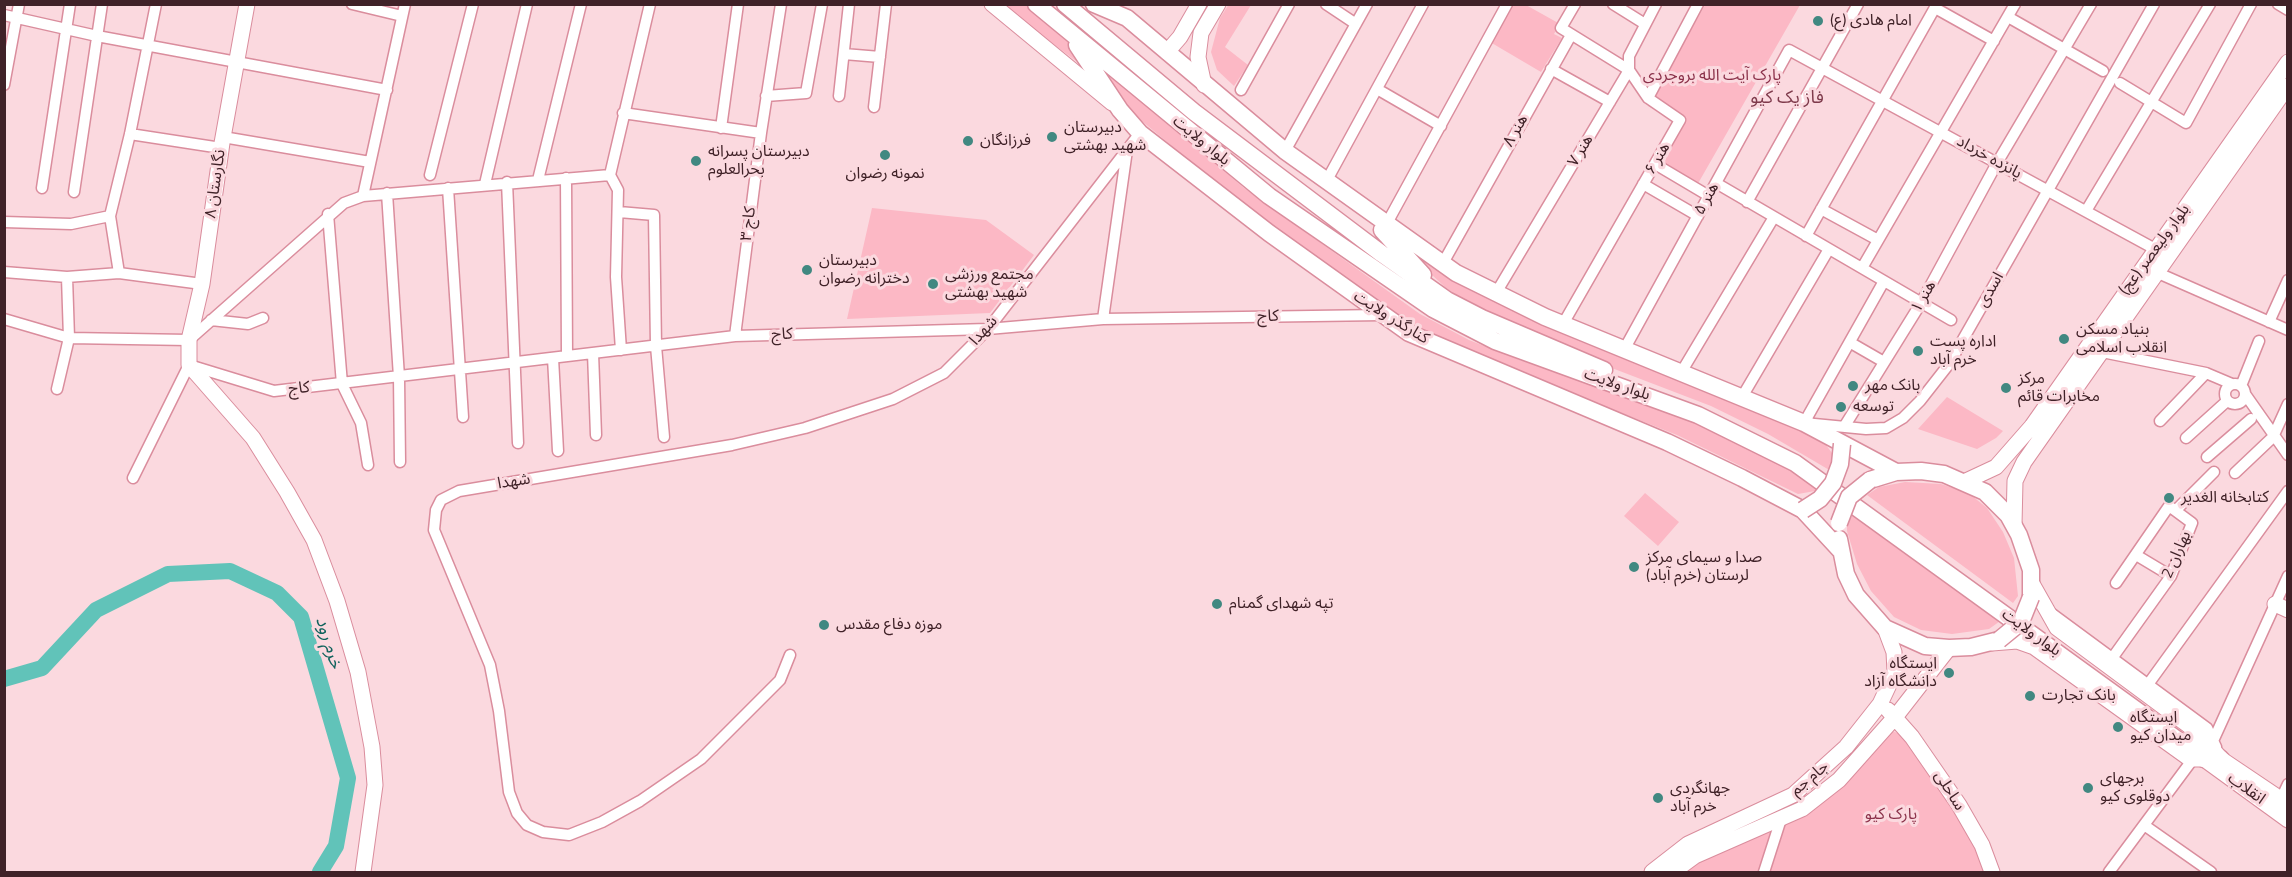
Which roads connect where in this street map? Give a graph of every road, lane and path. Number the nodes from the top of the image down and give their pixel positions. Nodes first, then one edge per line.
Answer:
1 (19, 4) edge
2 (70, 4) edge
3 (102, 4) edge
4 (156, 4) edge
5 (248, 4) edge
6 (352, 4) edge
7 (473, 4) edge
8 (527, 4) edge
9 (581, 4) edge
10 (650, 4) edge
11 (738, 4) edge
12 (782, 4) edge
13 (822, 4) edge
14 (849, 4) edge
15 (886, 4) edge
16 (992, 4) edge
17 (1036, 4) edge
18 (1065, 4) edge
19 (1094, 4) edge
20 (1199, 4) edge
21 (1218, 4) edge
22 (1289, 4) edge
23 (1326, 4) edge
24 (1367, 4) edge
25 (1423, 4) edge
26 (1575, 4) edge
27 (1613, 4) edge
28 (1656, 4) edge
29 (1698, 4) edge
30 (1858, 4) edge
31 (2015, 4) edge
32 (2091, 4) edge
33 (2154, 4) edge
34 (2210, 4) edge
35 (2250, 4) edge
36 (2278, 4) edge
37 (1113, 5) edge
38 (1504, 6) edge
39 (1936, 6) edge
40 (2288, 9) edge
41 (404, 10) edge
42 (4, 15) edge
43 (2008, 16) junction
44 (17, 17) junction
45 (1127, 18) junction
46 (1191, 18) junction
47 (1356, 24) junction
48 (1645, 24) junction
49 (66, 27) junction
50 (1204, 27) junction
51 (1069, 31) junction
52 (1571, 34) junction
53 (97, 36) junction
54 (1994, 41) junction
55 (148, 44) junction
56 (1790, 50) joint
57 (2066, 50) junction
58 (1167, 52) junction
59 (844, 54) junction
60 (880, 57) junction
61 (236, 60) junction
62 (2288, 62) edge
63 (1824, 68) junction
64 (1551, 69) junction
65 (1629, 70) junction
66 (2103, 71) dead end
67 (2120, 83) dead end
68 (4, 85) edge
69 (1204, 85) junction
70 (2288, 86) edge
71 (1377, 89) junction
72 (387, 90) junction
73 (1241, 90) dead end
74 (766, 96) junction
75 (839, 96) dead end
76 (1648, 98) junction
77 (1881, 99) junction
78 (1610, 102) junction
79 (2153, 103) junction
80 (874, 106) dead end
81 (1120, 110) junction
82 (622, 113) junction
83 (1441, 126) junction
84 (721, 128) junction
85 (1939, 131) junction
86 (1140, 133) junction
87 (130, 134) junction
88 (760, 134) junction
89 (222, 143) junction
90 (2240, 143) junction
91 (1127, 149) junction
92 (1285, 151) junction
93 (370, 162) junction
94 (1997, 163) junction
95 (1655, 164) junction
96 (2224, 164) junction
97 (430, 175) dead end
98 (610, 175) junction
99 (566, 178) junction
100 (538, 180) junction
101 (1327, 180) junction
102 (507, 182) junction
103 (1716, 183) junction
104 (485, 184) junction
105 (1643, 184) junction
106 (42, 188) dead end
107 (448, 188) junction
108 (2048, 190) junction
109 (74, 192) dead end
110 (387, 193) junction
111 (363, 196) junction
112 (1709, 196) junction
113 (1747, 202) junction
114 (1821, 209) junction
115 (619, 212) junction
116 (2086, 212) junction
117 (1370, 213) junction
118 (328, 214) junction
119 (110, 216) junction
120 (1698, 216) junction
121 (1774, 217) junction
122 (4, 222) edge
123 (1386, 225) junction
124 (1806, 236) junction
125 (1878, 240) junction
126 (1829, 249) junction
127 (2155, 249) junction
128 (1443, 263) junction
129 (1862, 268) junction
130 (4, 272) edge
131 (119, 273) junction
132 (2158, 273) junction
133 (67, 277) junction
134 (2288, 280) edge
135 (1884, 281) junction
136 (202, 284) junction
137 (1496, 293) junction
138 (1447, 300) junction
139 (1921, 303) junction
140 (1383, 315) junction
141 (263, 318) dead end
142 (4, 319) edge
143 (211, 320) junction
144 (1104, 320) junction
145 (1951, 320) dead end
146 (2269, 322) junction
147 (1563, 324) junction
148 (988, 329) junction
149 (2288, 330) edge
150 (735, 336) junction
151 (69, 338) junction
152 (189, 340) junction
153 (2259, 341) dead end
154 (1851, 343) junction
155 (656, 346) junction
156 (1625, 348) junction
157 (621, 350) junction
158 (2102, 352) junction
159 (593, 353) junction
160 (567, 356) junction
161 (553, 358) junction
162 (516, 362) junction
163 (1884, 362) junction
164 (189, 365) junction
165 (460, 369) junction
166 (1682, 371) junction
167 (2206, 373) junction
168 (399, 376) junction
169 (342, 384) junction
170 (2239, 388) junction
171 (57, 389) dead end
172 (1742, 397) junction
173 (2228, 401) junction
174 (2288, 404) edge
175 (463, 417) dead end
176 (2251, 419) junction
177 (2160, 421) dead end
178 (1804, 423) junction
179 (1844, 427) junction
180 (596, 435) dead end
181 (664, 437) dead end
182 (2273, 437) junction
183 (2186, 438) dead end
184 (518, 442) dead end
185 (1842, 444) junction
186 (558, 451) dead end
187 (2288, 455) edge
188 (2207, 457) dead end
189 (400, 462) dead end
190 (368, 465) dead end
191 (1996, 467) junction
192 (1896, 472) junction
193 (2214, 472) dead end
194 (2235, 473) dead end
195 (133, 478) dead end
196 (1965, 481) junction
197 (2015, 481) junction
198 (2288, 491) edge
199 (1803, 510) junction
200 (2176, 510) junction
201 (2014, 525) junction
202 (1840, 550) junction
203 (2136, 555) junction
204 (2170, 576) junction
205 (2288, 576) edge
206 (2116, 583) dead end
207 (2035, 596) junction
208 (2282, 607) edge
209 (1885, 628) junction
210 (1993, 642) junction
211 (1948, 648) junction
212 (790, 655) dead end
213 (2112, 657) junction
214 (2149, 683) junction
215 (1880, 704) junction
216 (1896, 716) junction
217 (2213, 741) junction
218 (2199, 759) junction
219 (2221, 759) junction
220 (2288, 784) edge
221 (2284, 802) edge
222 (1781, 819) junction
223 (2288, 820) edge
224 (2144, 825) junction
225 (363, 873) edge
226 (1652, 873) edge
227 (1673, 873) edge
228 (1764, 873) edge
229 (1992, 873) edge
230 (2109, 873) edge
231 (2211, 873) edge

1 - 44 street
2 - 49 street
3 - 53 street
4 - 55 street
5 - 61 main road, نگارستان ۸
6 - 41 street
7 - 97 street
8 - 104 street
9 - 100 street
10 - 82 street
11 - 84 street
12 - 74 street, کاج ۳
13 - 74 street
14 - 59 street
15 - 60 street
16 - 81 main road, کنارگذر ولایت
17 - 51 main road, بلوار ولایت
18 - 138 main road, بلوار ولایت
19 - 45 main road
20 - 46 main road
21 - 50 main road
22 - 73 street
23 - 47 street
24 - 47 street
25 - 71 street
26 - 52 street
27 - 48 street
28 - 48 street, هنر ۷
29 - 76 street
30 - 63 street
31 - 43 street
32 - 57 street, هنر ۱
33 - 108 street, اسدی
34 - 79 street
35 - 79 street
36 - 40 street
37 - 45 main road
38 - 83 street
39 - 54 street
39 - 77 street
41 - 72 street
42 - 44 street
43 - 54 street
43 - 57 street
44 - 49 street
44 - 68 street
45 - 58 main road
46 - 50 main road
46 - 58 main road
47 - 92 street
48 - 65 street, هنر ۷
49 - 53 street
49 - 106 street
50 - 69 main road
51 - 81 main road
51 - 218 main road, بلوار ولایت
52 - 64 street, هنر ۸
52 - 65 street
53 - 55 street
53 - 109 street
54 - 85 street
55 - 61 street
55 - 87 street
56 - 63 street, پانزده خرداد
56 - 103 street, هنر ۵
57 - 66 street
57 - 94 street, هنر ۱
58 - 69 main road
59 - 60 street
59 - 75 street
60 - 80 street
61 - 72 street
61 - 89 main road, نگارستان ۸
62 - 90 main road, بلوار ولیعصر (عج)
63 - 77 street, پانزده خرداد
63 - 113 street
64 - 78 street
64 - 128 street, هنر ۸
65 - 76 street
65 - 78 street, هنر ۷
67 - 79 street
69 - 92 main road
70 - 90 main road, بلوار ولیعصر (عج)
71 - 83 street
71 - 101 street
72 - 93 street
74 - 88 street, کاج ۳
76 - 95 street, هنر ۶
77 - 85 street, پانزده خرداد
77 - 114 street
78 - 137 street, هنر ۷
79 - 116 street
81 - 86 main road, کنارگذر ولایت
82 - 84 street
82 - 98 street
83 - 123 street
84 - 88 street
85 - 94 street, پانزده خرداد
85 - 125 street
86 - 91 street, شهدا
86 - 140 main road, کنارگذر ولایت
87 - 89 street
87 - 119 street
88 - 150 street, کاج ۳
89 - 93 street
89 - 136 main road, نگارستان ۸
90 - 96 main road, بلوار ولیعصر (عج)
91 - 144 street
91 - 148 street, شهدا
92 - 101 main road
93 - 111 street
94 - 108 street, پانزده خرداد
94 - 139 street, هنر ۱
95 - 105 street, هنر ۶
95 - 112 street
96 - 127 main road, بلوار ولیعصر (عج)
96 - 132 main road, بلوار ولیعصر (عج)
98 - 99 street
98 - 115 street
99 - 100 street
99 - 160 street
100 - 102 street
101 - 117 main road
102 - 104 street
102 - 162 street
103 - 112 street, هنر ۵
103 - 113 street
104 - 107 street
105 - 120 street
105 - 147 street, هنر ۶
107 - 110 street
107 - 165 street
108 - 116 street, پانزده خرداد
108 - 179 street, اسدی
110 - 111 street
110 - 168 street
111 - 118 street
112 - 120 street, هنر ۵
113 - 121 street
114 - 124 street
114 - 125 street
115 - 155 street
115 - 157 street
116 - 127 street, پانزده خرداد
117 - 123 main road
117 - 138 main road
118 - 143 street
118 - 169 street
119 - 122 street
119 - 131 street
120 - 156 street, هنر ۵
121 - 124 street
121 - 166 street
123 - 128 main road
124 - 126 street
125 - 129 street
126 - 129 street
126 - 172 street
127 - 191 main road, بلوار ولیعصر (عج)
128 - 137 main road
129 - 135 street
130 - 133 street
131 - 133 street
131 - 136 street
132 - 146 street
132 - 158 main road, بلوار ولیعصر (عج)
133 - 151 street
134 - 146 street
135 - 139 street
135 - 154 street
136 - 152 main road, نگارستان ۸
137 - 147 main road
138 - 219 main road, بلوار ولایت
139 - 145 street
139 - 163 street, هنر ۱
140 - 144 street, کاج
140 - 199 main road, کنارگذر ولایت
141 - 143 street
142 - 151 street
143 - 152 street
144 - 148 street, کاج
146 - 149 street
147 - 156 main road
148 - 150 street, کاج
148 - 212 street, شهدا
150 - 155 street, کاج
151 - 152 street
151 - 171 street
152 - 164 main road, نگارستان ۸
153 - 170 street
154 - 163 street
154 - 178 street
155 - 157 street, کاج
155 - 181 street
156 - 166 main road
157 - 159 street, کاج
158 - 167 street
158 - 197 main road, بلوار ولیعصر (عج)
159 - 160 street, کاج
159 - 180 street
160 - 161 street, کاج
161 - 162 street, کاج
161 - 186 street
162 - 165 street, کاج
162 - 184 street
163 - 179 street, هنر ۱
164 - 169 street, کاج
164 - 195 street
164 - 225 main road
165 - 168 street, کاج
165 - 175 street
166 - 172 main road
167 - 170 street
167 - 173 street
167 - 177 street
168 - 169 street, کاج
168 - 189 street
169 - 190 street
170 - 173 street
170 - 173 street
170 - 182 street
172 - 178 main road
173 - 176 street
173 - 183 street
174 - 182 street
176 - 182 street
176 - 188 street
178 - 179 street, اسدی
178 - 185 main road
182 - 187 street
182 - 194 street
185 - 192 main road
185 - 199 main road, bridge
191 - 196 main road, بلوار ولیعصر (عج)
191 - 197 main road
192 - 196 main road
192 - 202 main road, bridge
193 - 200 street
196 - 201 main road
197 - 201 main road, بلوار ولیعصر (عج)
198 - 214 street
199 - 202 main road, کنارگذر ولایت
200 - 203 street, بهاران 2
200 - 204 street, بهاران 2
201 - 207 main road
202 - 209 main road
203 - 204 street
203 - 206 street, بهاران 2
204 - 213 street, بهاران 2
205 - 208 street
207 - 210 main road, bridge
207 - 213 street
207 - 219 main road, انقلاب
208 - 217 street
209 - 211 main road
209 - 215 main road, جام جم
210 - 211 main road
210 - 218 main road, انقلاب
211 - 216 main road, جام جم
213 - 214 street
214 - 217 street
215 - 216 main road, ساحلی
215 - 226 main road, جام جم
216 - 222 main road, جام جم
216 - 229 main road, ساحلی
217 - 219 street
218 - 223 main road, انقلاب
218 - 224 street
219 - 221 main road, انقلاب
220 - 221 street
222 - 227 main road, جام جم
222 - 228 street
224 - 230 street
224 - 231 street

